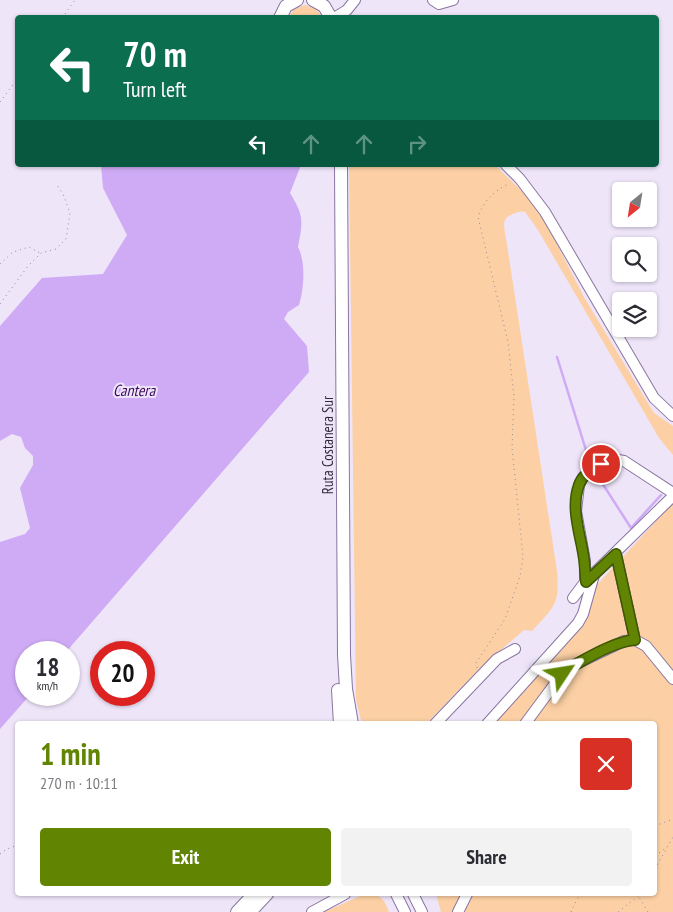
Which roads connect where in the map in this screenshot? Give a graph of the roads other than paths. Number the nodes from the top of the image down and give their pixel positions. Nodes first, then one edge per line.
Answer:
1 (285, 0) edge
2 (297, 0) edge
3 (355, 0) edge
4 (433, 0) edge
5 (453, 0) edge
6 (316, 1) edge
7 (280, 15) edge
8 (281, 15) edge
9 (330, 15) edge
10 (338, 15) edge
11 (333, 167) edge
12 (341, 167) edge
13 (508, 167) edge
14 (673, 416) edge
15 (671, 496) edge
16 (616, 554) junction
17 (594, 575) junction
18 (586, 582) junction
19 (573, 598) dead end
20 (635, 640) junction
21 (515, 649) dead end
22 (673, 680) edge
23 (340, 721) edge
24 (351, 721) edge
25 (439, 721) edge
26 (489, 721) edge
27 (527, 721) edge
28 (252, 896) edge
29 (265, 896) edge
30 (341, 896) edge
31 (397, 896) edge
32 (413, 896) edge
33 (467, 896) edge
34 (237, 912) edge
35 (250, 912) edge
36 (312, 912) edge
37 (405, 912) edge
38 (422, 912) edge
39 (458, 912) edge

1 - 7 main road
2 - 8 main road
3 - 10 street
4 - 5 street
6 - 9 main road
11 - 23 main road, Ruta Costanera Sur
12 - 24 main road, Ruta Costanera Sur
13 - 14 street
15 - 16 street
15 - 18 street
16 - 17 street
16 - 20 street
17 - 18 street
17 - 26 street
18 - 19 street
20 - 22 street
20 - 27 street
21 - 25 street
28 - 34 main road
29 - 35 main road
30 - 36 street
31 - 37 street
32 - 38 street
33 - 39 street

